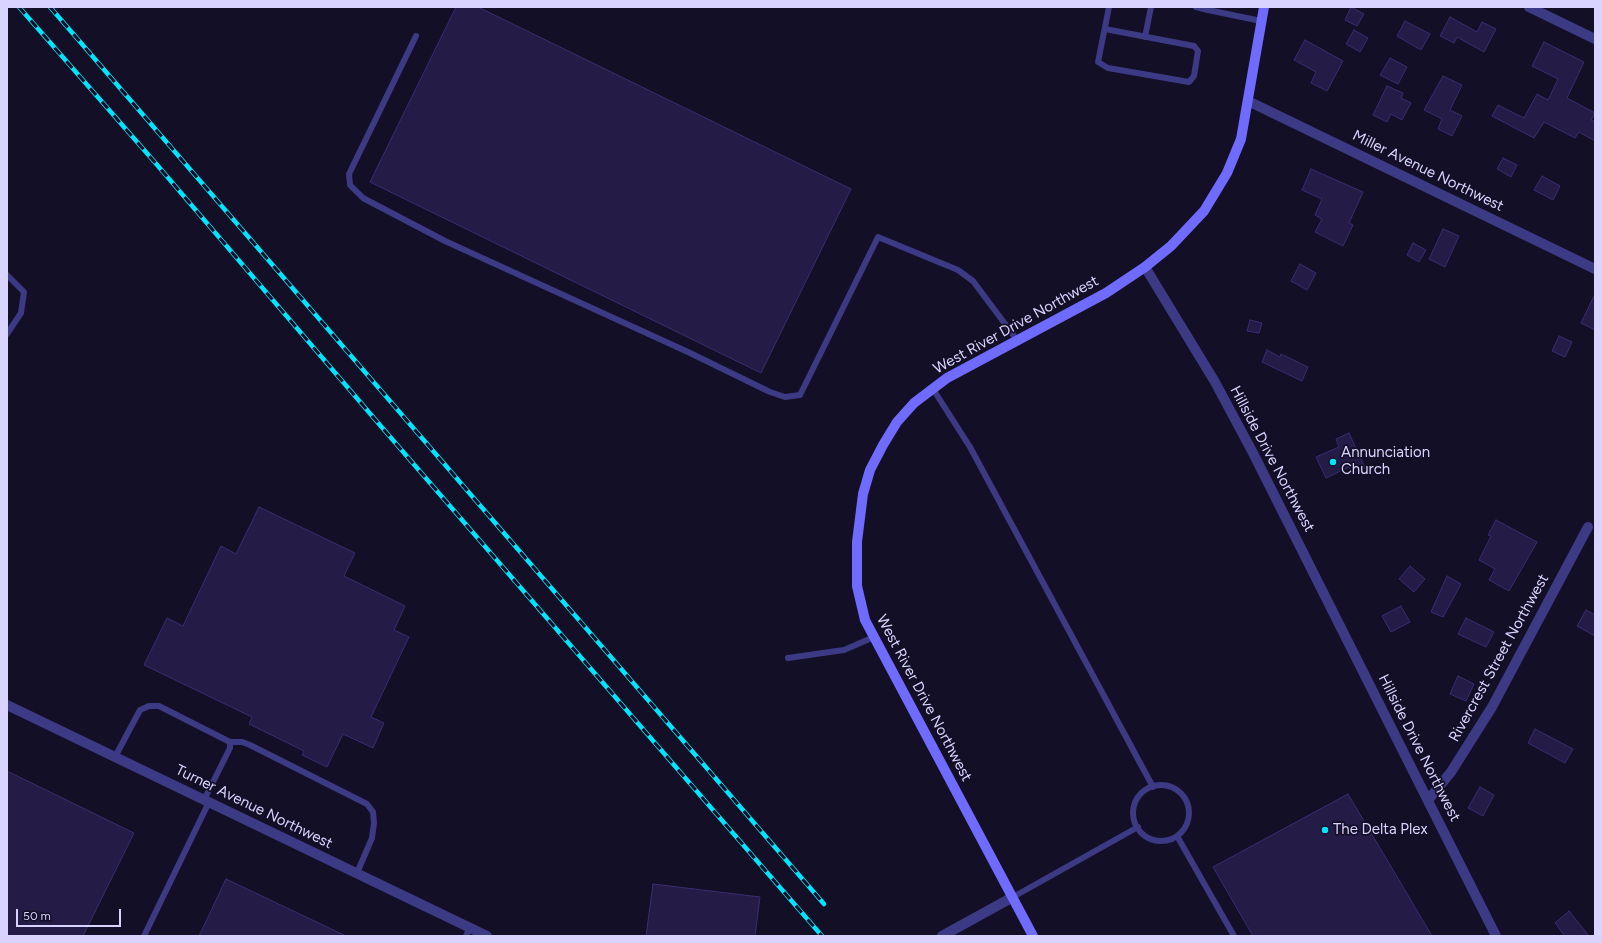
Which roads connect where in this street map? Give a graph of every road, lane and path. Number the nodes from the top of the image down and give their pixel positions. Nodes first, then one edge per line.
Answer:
1 (1109, 7) edge
2 (1151, 7) edge
3 (1196, 7) edge
4 (1264, 7) edge
5 (1529, 7) edge
6 (1208, 8) edge
7 (1261, 21) junction
8 (1105, 30) junction
9 (416, 36) dead end
10 (1145, 37) junction
11 (1595, 39) edge
12 (1248, 100) junction
13 (1145, 267) junction
14 (1595, 269) edge
15 (7, 275) edge
16 (7, 334) edge
17 (1017, 340) junction
18 (933, 389) junction
19 (1588, 527) dead end
20 (874, 638) junction
21 (788, 658) dead end
22 (7, 705) edge
23 (230, 742) junction
24 (115, 757) junction
25 (1153, 787) junction
26 (1429, 800) junction
27 (207, 801) junction
28 (1138, 828) junction
29 (1177, 836) junction
30 (356, 873) junction
31 (1014, 897) junction
32 (468, 932) edge
33 (144, 936) edge
34 (487, 936) edge
35 (942, 936) edge
36 (1033, 936) edge
37 (1234, 936) edge
38 (1496, 936) edge

1 - 8 lane
2 - 10 lane
3 - 6 lane
4 - 7 main road
5 - 11 street
6 - 7 lane
7 - 12 main road
8 - 10 lane
8 - 10 lane
9 - 17 lane
12 - 13 main road
12 - 14 street, Miller Avenue Northwest
13 - 17 main road, West River Drive Northwest
13 - 26 street, Hillside Drive Northwest
15 - 16 lane
17 - 18 main road, West River Drive Northwest
18 - 20 main road, West River Drive Northwest
18 - 25 lane
19 - 26 street, Rivercrest Street Northwest
20 - 21 lane
20 - 31 main road, West River Drive Northwest
22 - 24 street, Turner Avenue Northwest
23 - 24 lane
23 - 27 lane
23 - 30 lane
24 - 27 street, Turner Avenue Northwest
25 - 28 lane
25 - 29 lane
26 - 38 street, Hillside Drive Northwest
27 - 30 street, Turner Avenue Northwest
27 - 33 lane
28 - 29 lane
28 - 31 lane
29 - 37 lane
30 - 32 street, Turner Avenue Northwest
31 - 35 street
31 - 36 main road, West River Drive Northwest
32 - 34 street, Turner Avenue Northwest

